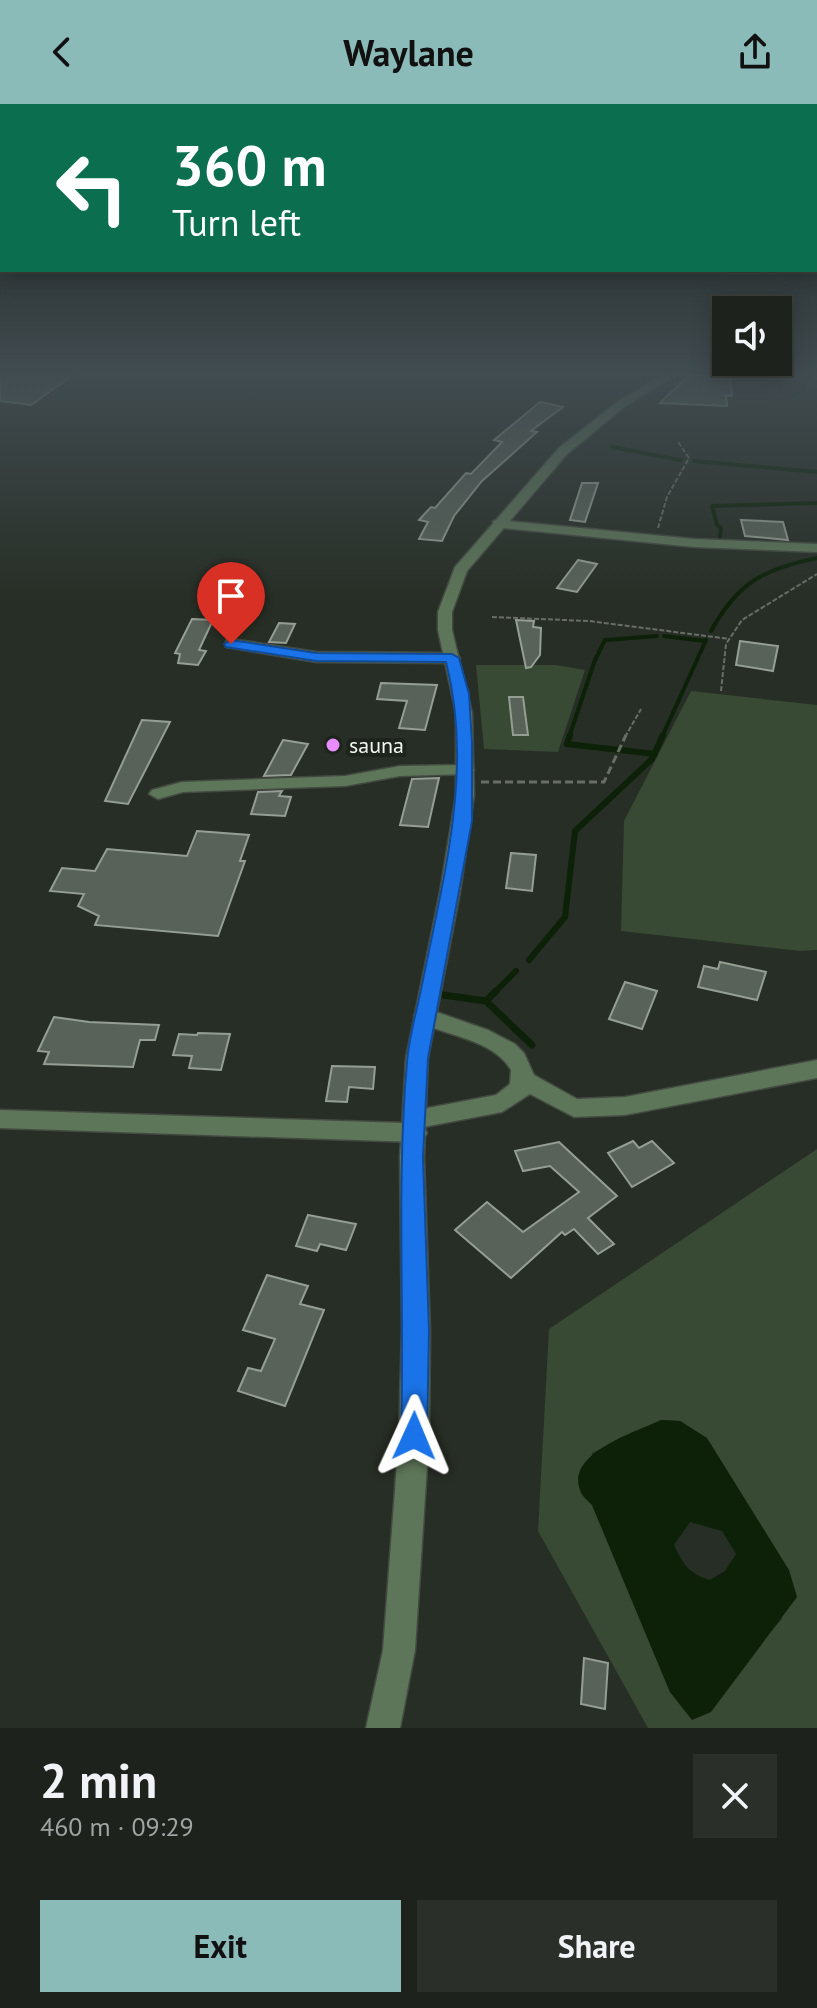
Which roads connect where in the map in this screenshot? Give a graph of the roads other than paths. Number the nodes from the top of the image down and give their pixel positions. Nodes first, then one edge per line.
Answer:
1 (563, 451) edge
2 (498, 524) junction
3 (817, 548) edge
4 (231, 644) dead end
5 (452, 658) junction
6 (465, 776) junction
7 (158, 794) dead end
8 (425, 1016) junction
9 (817, 1069) edge
10 (522, 1079) junction
11 (0, 1119) edge
12 (415, 1126) junction
13 (383, 1728) edge

1 - 2 street
2 - 3 street
2 - 5 street
4 - 5 street
5 - 6 street
6 - 7 street
6 - 8 street
8 - 10 street
8 - 12 street
9 - 10 street
10 - 12 street
11 - 12 street
12 - 13 street

